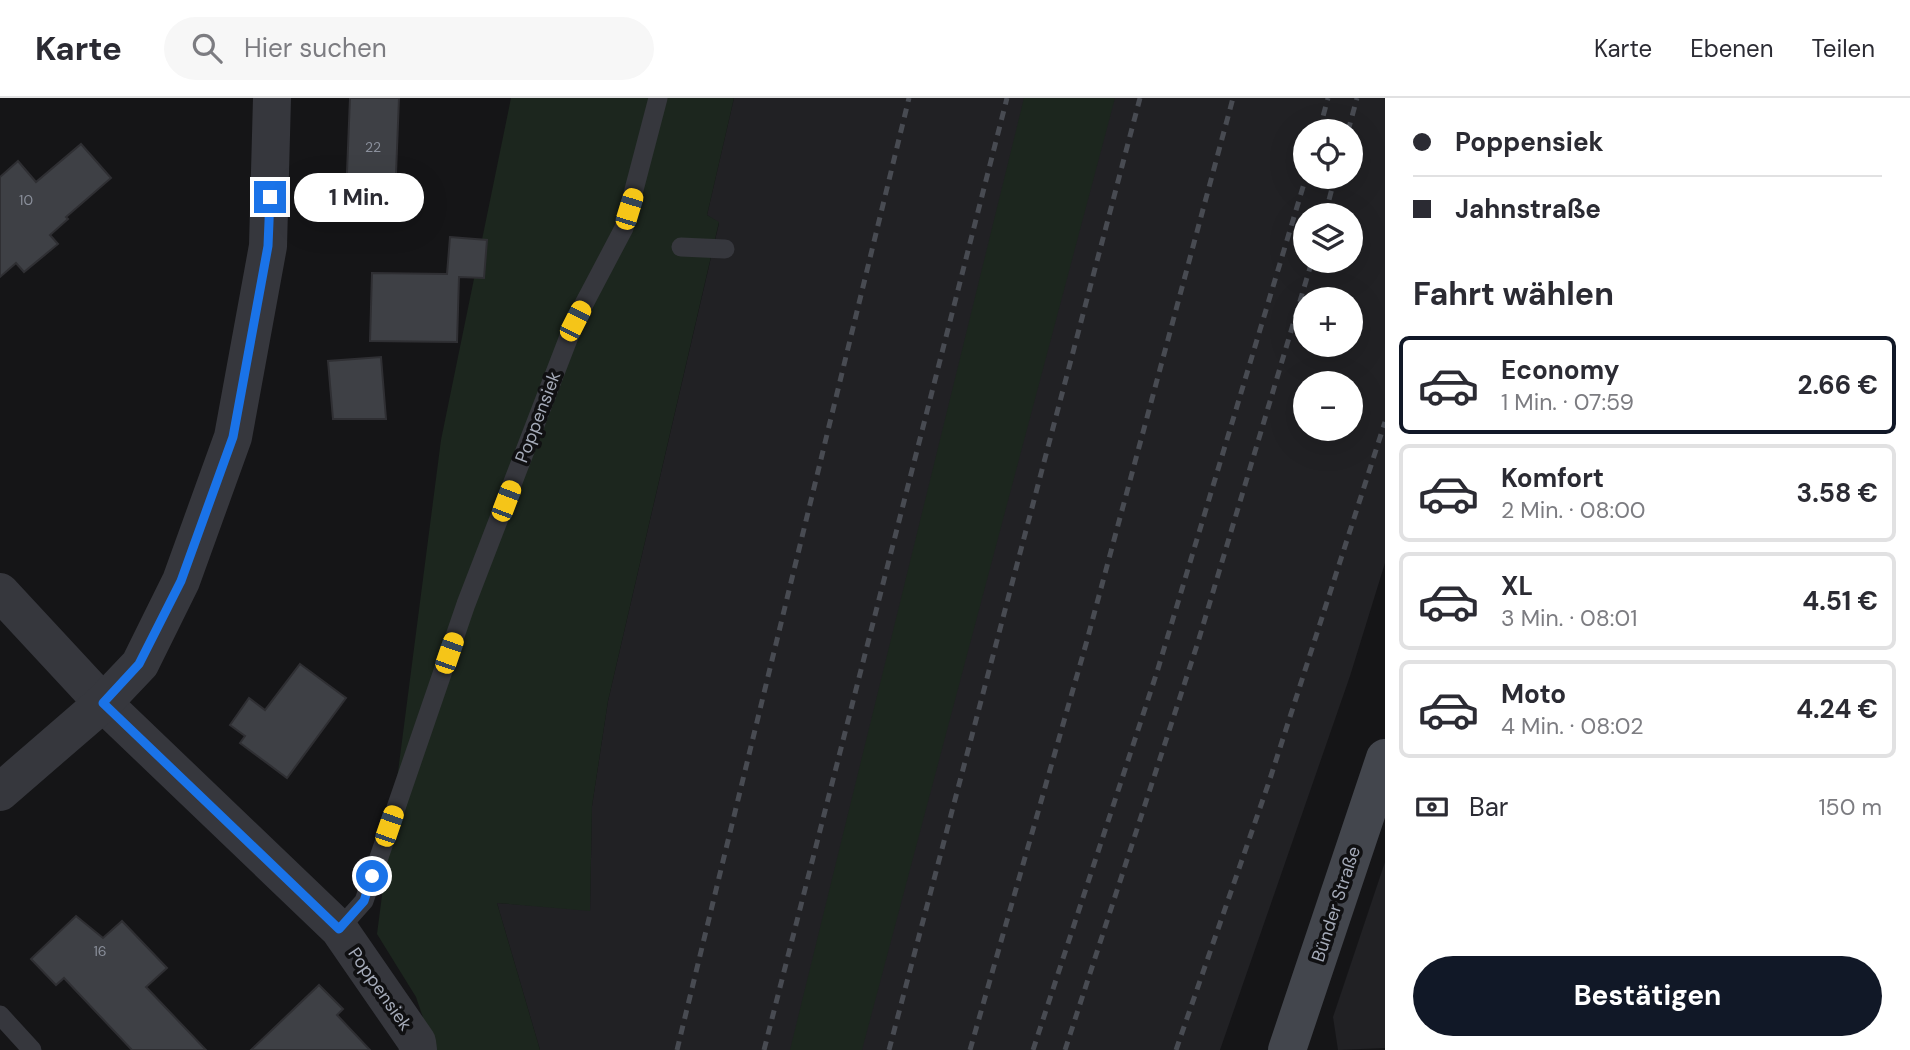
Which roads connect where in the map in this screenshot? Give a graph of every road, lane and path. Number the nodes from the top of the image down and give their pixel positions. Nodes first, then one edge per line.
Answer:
1 (272, 98) edge
2 (658, 98) edge
3 (681, 247) dead end
4 (725, 250) dead end
5 (0, 592) edge
6 (103, 703) junction
7 (1385, 758) edge
8 (0, 792) edge
9 (339, 929) junction
10 (0, 1015) edge
11 (32, 1050) edge
12 (418, 1050) edge
13 (1287, 1050) edge

1 - 6 street
2 - 9 lane, Poppensiek
3 - 4 lane
5 - 6 street, Poppensiek
6 - 8 street
6 - 9 street, Poppensiek
7 - 13 main road, Bünder Straße
9 - 12 street, Poppensiek
10 - 11 lane

